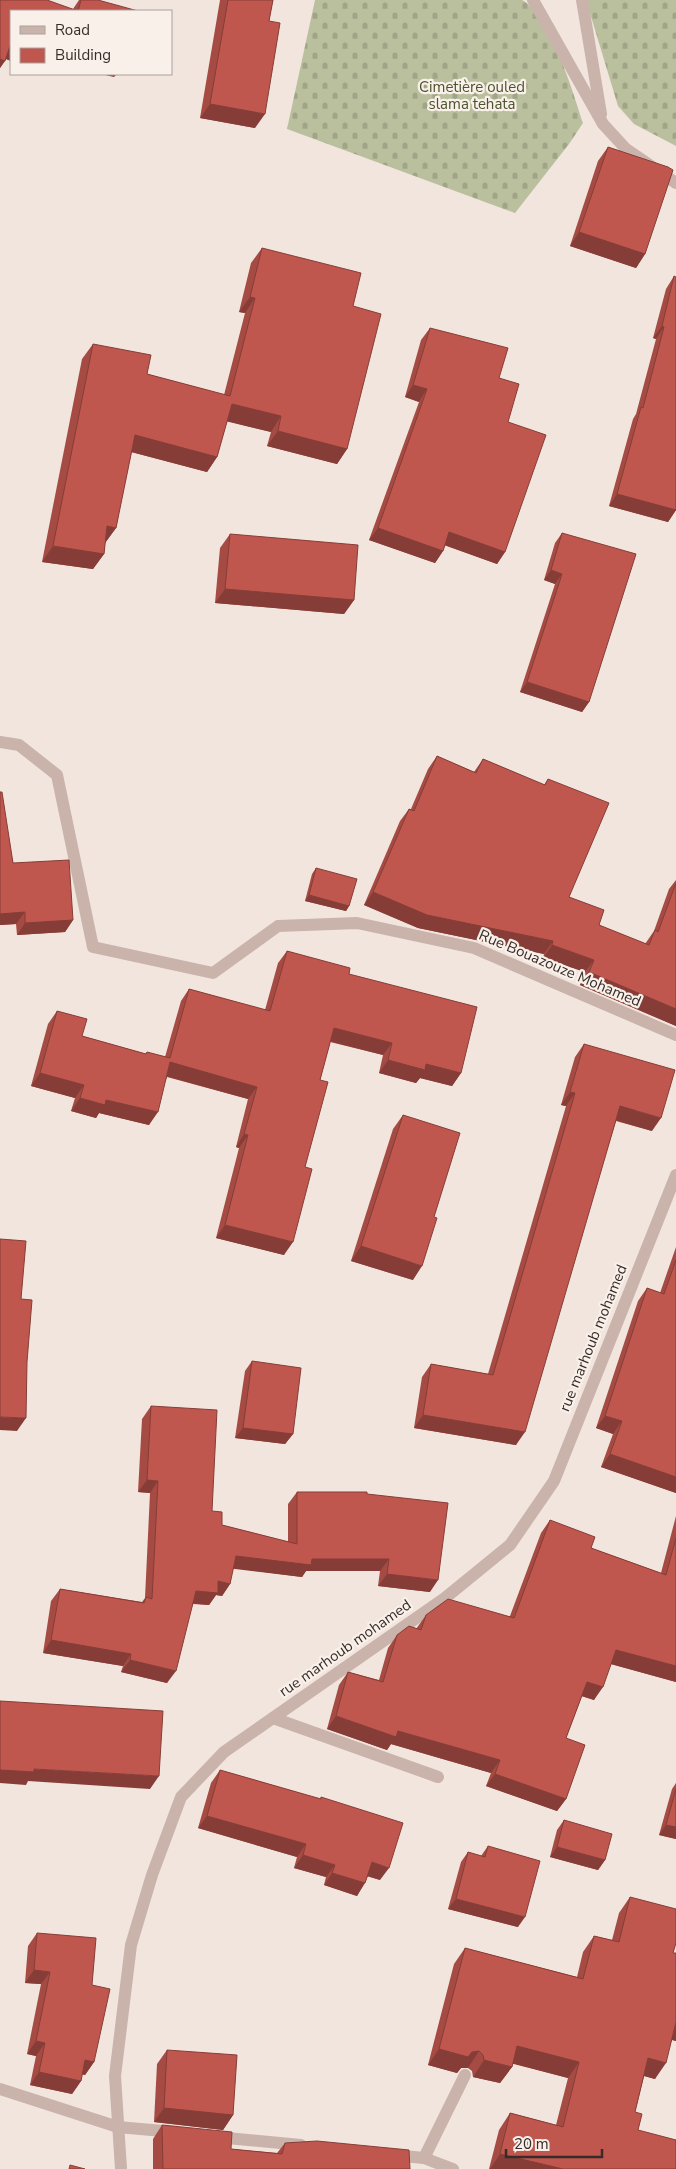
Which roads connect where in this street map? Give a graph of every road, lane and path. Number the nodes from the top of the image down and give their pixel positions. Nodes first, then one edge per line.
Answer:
1 (533, 0) edge
2 (582, 0) edge
3 (603, 124) junction
4 (676, 183) edge
5 (0, 742) edge
6 (676, 1035) edge
7 (676, 1175) edge
8 (273, 1718) junction
9 (438, 1777) dead end
10 (466, 2074) edge
11 (0, 2089) edge
12 (118, 2127) junction
13 (188, 2134) edge
14 (207, 2136) edge
15 (316, 2147) edge
16 (385, 2154) edge
17 (424, 2158) junction
18 (121, 2169) edge
19 (453, 2169) edge

1 - 3 street
2 - 3 street
3 - 4 street
5 - 6 street, Rue Bouazouze Mohamed
7 - 8 street, rue marhoub mohamed
8 - 9 street
8 - 12 street, rue marhoub mohamed
10 - 17 street
11 - 12 street
12 - 13 street
12 - 18 street, rue marhoub mohamed
14 - 15 street
16 - 17 street
17 - 19 street

